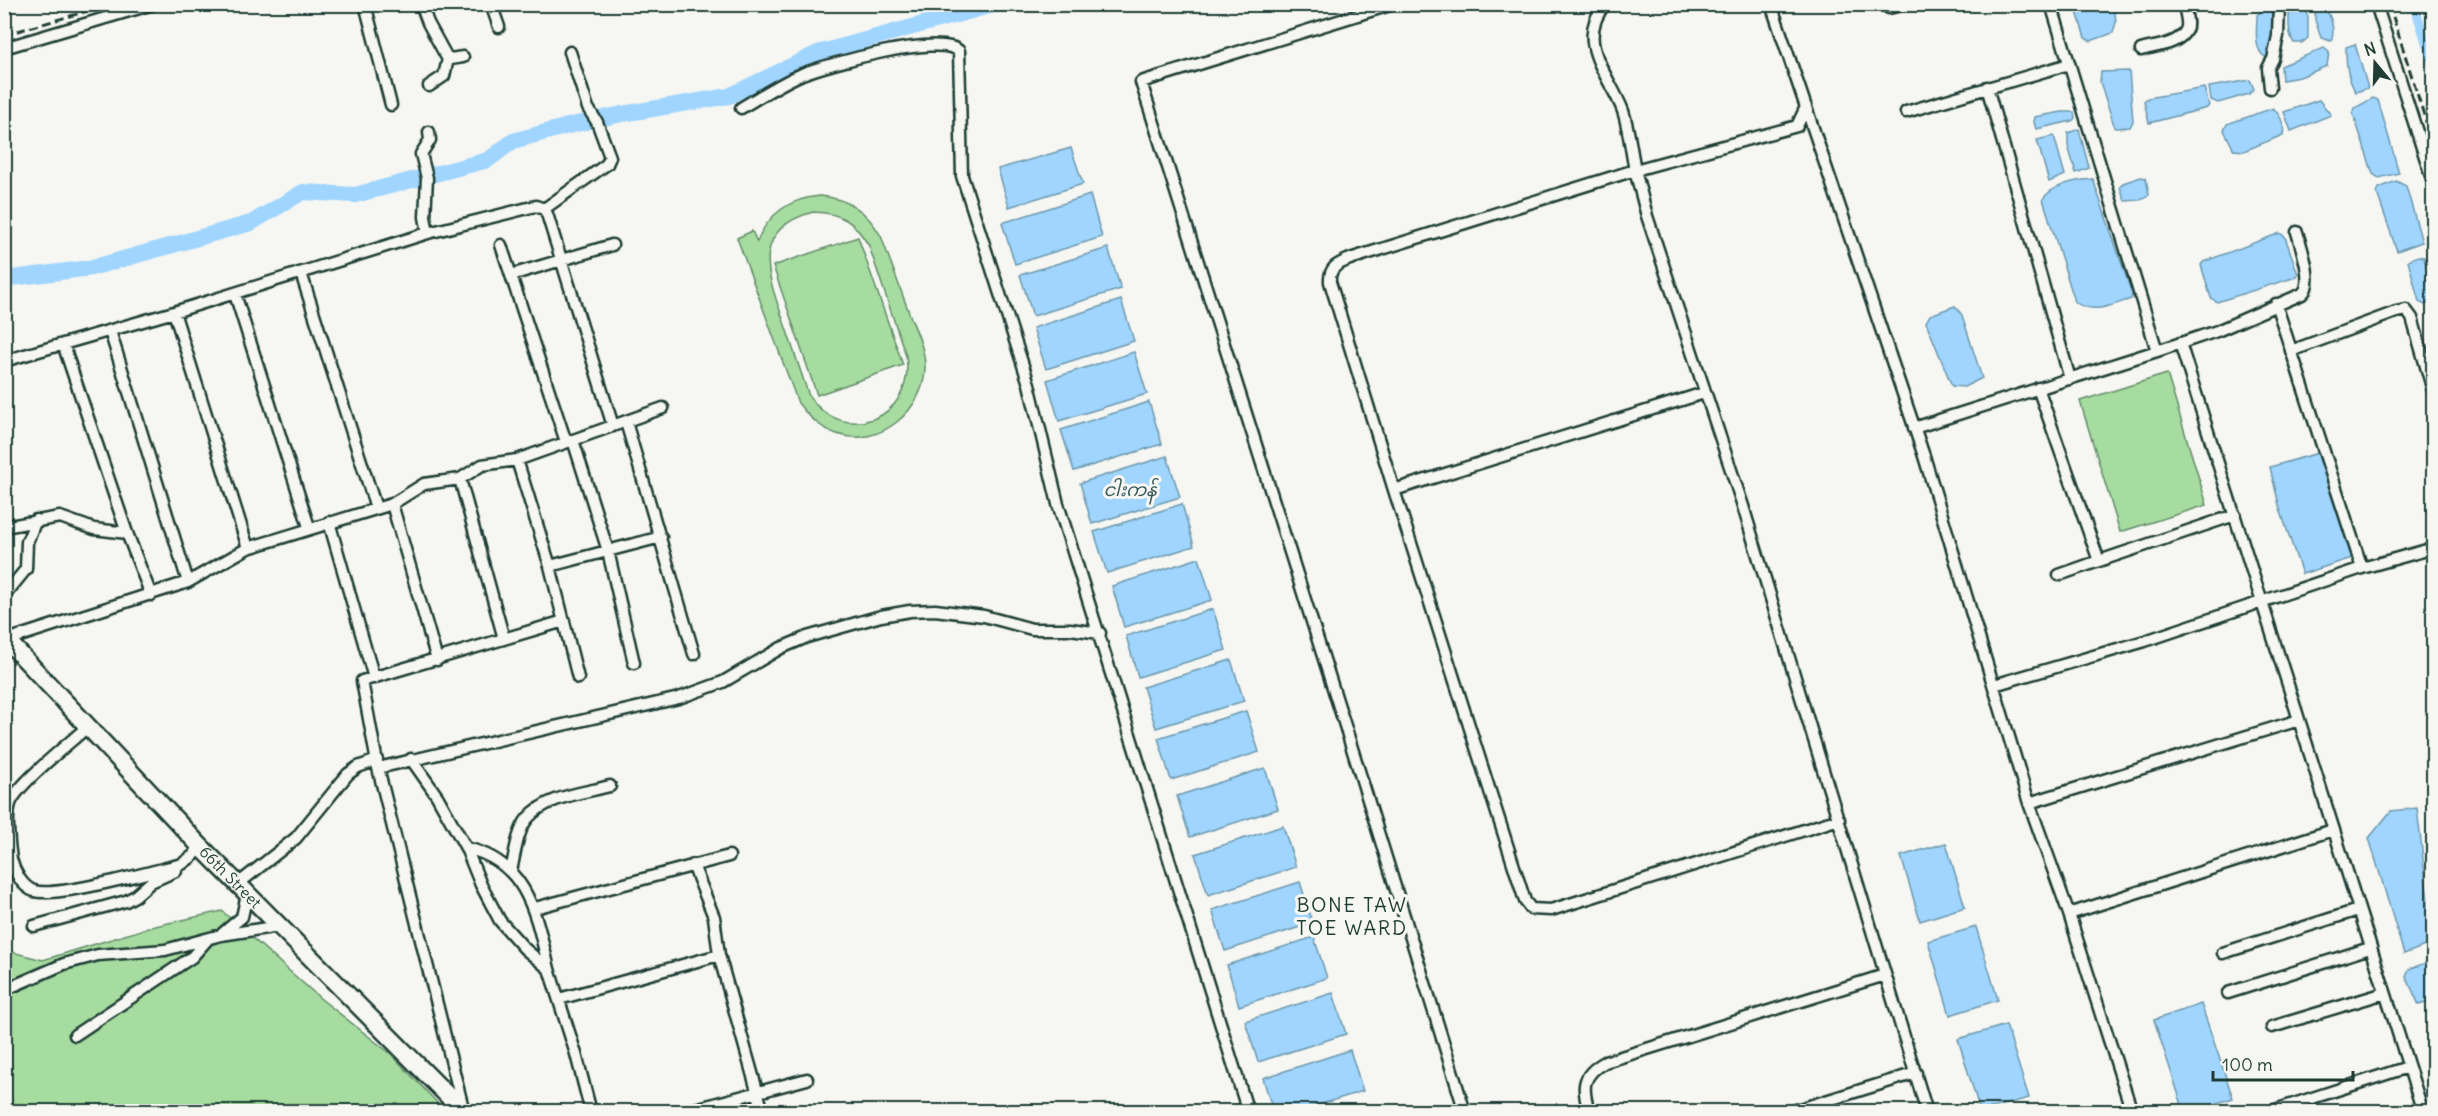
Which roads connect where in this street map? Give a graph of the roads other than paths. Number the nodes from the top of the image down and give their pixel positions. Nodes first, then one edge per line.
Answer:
1 (153, 4) edge
2 (364, 4) edge
3 (421, 4) edge
4 (491, 4) edge
5 (1393, 4) edge
6 (1605, 4) edge
7 (1771, 4) edge
8 (1883, 4) edge
9 (1904, 4) edge
10 (2051, 4) edge
11 (2192, 4) edge
12 (2278, 4) edge
13 (2376, 4) edge
14 (118, 9) edge
15 (499, 27) dead end
16 (4, 48) edge
17 (2141, 50) dead end
18 (570, 52) dead end
19 (463, 57) dead end
20 (448, 58) junction
21 (2069, 64) junction
22 (429, 86) dead end
23 (1987, 87) junction
24 (2270, 88) dead end
25 (391, 105) dead end
26 (1806, 107) junction
27 (741, 108) dead end
28 (1906, 112) dead end
29 (429, 132) dead end
30 (1635, 170) junction
31 (2433, 185) edge
32 (544, 209) junction
33 (2297, 232) dead end
34 (428, 233) junction
35 (501, 245) dead end
36 (612, 245) dead end
37 (561, 259) junction
38 (300, 273) junction
39 (511, 275) junction
40 (235, 294) junction
41 (2276, 304) junction
42 (174, 312) junction
43 (110, 331) junction
44 (2180, 343) junction
45 (63, 344) junction
46 (2157, 351) junction
47 (2291, 351) junction
48 (4, 361) edge
49 (2070, 379) junction
50 (2038, 388) junction
51 (1704, 393) junction
52 (2433, 394) edge
53 (663, 408) dead end
54 (626, 422) junction
55 (613, 426) junction
56 (1914, 428) junction
57 (569, 441) junction
58 (517, 460) junction
59 (460, 479) junction
60 (1394, 490) junction
61 (392, 504) junction
62 (376, 508) junction
63 (2235, 515) junction
64 (36, 520) junction
65 (329, 522) junction
66 (4, 527) edge
67 (309, 527) junction
68 (127, 533) junction
69 (661, 537) junction
70 (248, 548) junction
71 (2433, 548) edge
72 (608, 551) junction
73 (2099, 561) junction
74 (550, 566) junction
75 (2362, 568) junction
76 (2059, 575) dead end
77 (188, 582) junction
78 (151, 595) junction
79 (4, 596) edge
80 (2263, 602) junction
81 (564, 621) junction
82 (1100, 633) junction
83 (504, 639) junction
84 (6, 642) edge
85 (694, 654) dead end
86 (437, 660) junction
87 (634, 663) dead end
88 (374, 678) junction
89 (578, 678) dead end
90 (1994, 685) junction
91 (2299, 720) junction
92 (87, 727) junction
93 (411, 759) junction
94 (377, 764) junction
95 (610, 786) dead end
96 (2029, 803) junction
97 (1839, 819) junction
98 (2333, 830) junction
99 (200, 846) junction
100 (466, 848) junction
101 (729, 856) dead end
102 (182, 864) junction
103 (693, 865) junction
104 (511, 871) junction
105 (243, 889) junction
106 (535, 908) junction
107 (2358, 910) junction
108 (2069, 914) junction
109 (34, 926) dead end
110 (280, 926) junction
111 (221, 935) junction
112 (207, 939) junction
113 (2370, 948) junction
114 (2223, 953) dead end
115 (718, 956) junction
116 (549, 969) junction
117 (1886, 975) junction
118 (4, 990) edge
119 (2228, 993) dead end
120 (2385, 993) junction
121 (559, 999) junction
122 (2272, 1027) dead end
123 (75, 1035) dead end
124 (2409, 1066) junction
125 (1916, 1073) junction
126 (807, 1079) dead end
127 (757, 1093) junction
128 (464, 1112) edge
129 (591, 1112) edge
130 (684, 1112) edge
131 (763, 1112) edge
132 (1248, 1112) edge
133 (1464, 1112) edge
134 (1589, 1112) edge
135 (1790, 1112) edge
136 (1927, 1112) edge
137 (2132, 1112) edge
138 (2269, 1112) edge
139 (2423, 1112) edge

1 - 14 street
2 - 25 street
3 - 20 street
4 - 15 street
5 - 133 street
6 - 30 street
7 - 26 street
8 - 9 street
10 - 21 street
11 - 17 street
12 - 24 street
13 - 31 street
14 - 16 street
18 - 32 street
19 - 20 street
20 - 22 street
21 - 23 street
21 - 46 street
23 - 28 street
23 - 49 street
26 - 30 street
26 - 56 street
27 - 82 street
29 - 34 street
30 - 51 street
30 - 60 street
32 - 34 street
32 - 37 street
33 - 41 street
34 - 38 street
35 - 39 street
36 - 37 street
37 - 39 street
37 - 55 street
38 - 40 street
38 - 62 street
39 - 57 street
40 - 42 street
40 - 67 street
41 - 44 street
41 - 47 street
42 - 43 street
42 - 70 street
43 - 45 street
43 - 77 street
44 - 46 street
44 - 63 street
45 - 48 street
45 - 68 street
46 - 49 street
47 - 52 street
47 - 75 street
49 - 50 street
50 - 56 street
50 - 73 street
51 - 60 street
51 - 97 street
53 - 54 street
54 - 55 street
54 - 69 street
55 - 57 street
56 - 90 street
57 - 58 street
57 - 72 street
58 - 59 street
58 - 74 street
59 - 61 street
59 - 83 street
60 - 97 street
61 - 62 street
61 - 86 street
62 - 65 street
63 - 73 street
63 - 80 street
64 - 66 street
64 - 68 street
64 - 79 street
65 - 67 street
65 - 88 street
67 - 70 street
68 - 78 street
69 - 72 street
69 - 85 street
70 - 77 street
71 - 75 street
72 - 74 street
72 - 87 street
73 - 76 street
74 - 81 street
75 - 80 street
77 - 78 street
78 - 84 street
80 - 90 street
80 - 91 street
81 - 83 street
81 - 89 street
82 - 93 street
82 - 132 street
83 - 86 street
84 - 92 street, 66th Street
86 - 88 street
88 - 94 street
90 - 96 street
91 - 96 street
91 - 98 street
92 - 99 street, 66th Street
92 - 102 street
93 - 94 street
93 - 100 street
94 - 105 street
94 - 128 street
95 - 104 street
96 - 108 street
97 - 117 street
98 - 107 street
98 - 108 street
99 - 102 street
99 - 105 street, 66th Street
100 - 104 street
100 - 116 street
101 - 103 street
102 - 109 street
103 - 106 street
103 - 115 street
104 - 106 street
105 - 110 street, 66th Street
105 - 111 street
106 - 116 street
107 - 113 street
107 - 114 street
108 - 137 street
110 - 111 street
110 - 128 street, 66th Street
111 - 112 street
112 - 118 street
112 - 123 street
113 - 119 street
113 - 120 street
115 - 121 street
115 - 127 street
116 - 121 street
117 - 125 street
117 - 134 street
120 - 122 street
120 - 124 street
121 - 129 street
124 - 138 street
124 - 139 street
125 - 135 street
125 - 136 street
126 - 127 street
127 - 130 street
127 - 131 street

